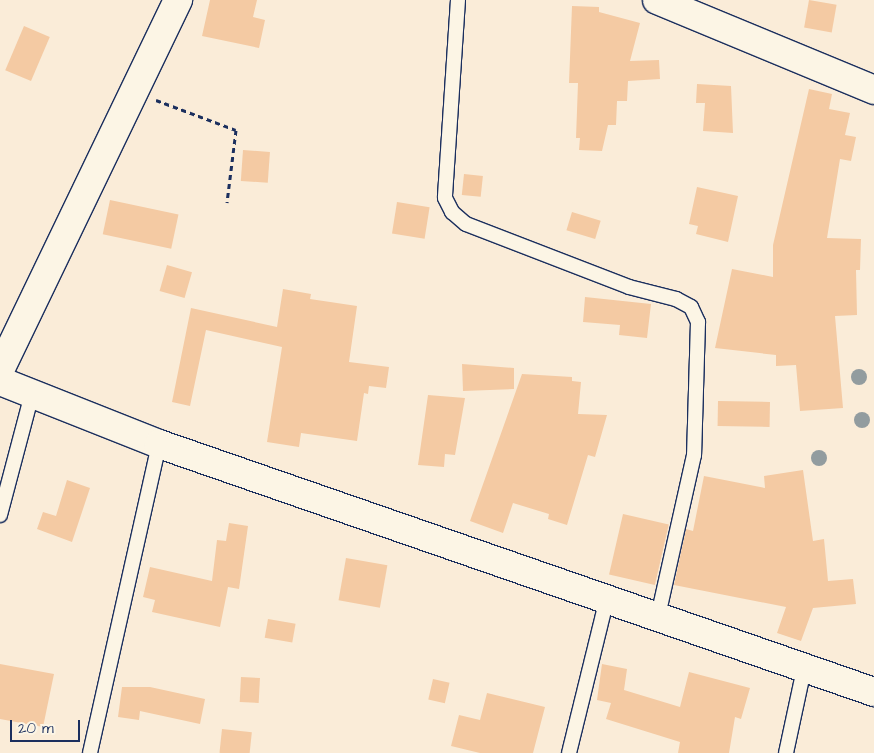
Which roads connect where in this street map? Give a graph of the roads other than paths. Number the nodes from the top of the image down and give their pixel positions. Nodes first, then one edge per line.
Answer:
1 (178, 0) edge
2 (458, 0) edge
3 (657, 0) edge
4 (874, 90) edge
5 (0, 370) edge
6 (0, 381) edge
7 (32, 394) junction
8 (159, 444) junction
9 (0, 515) edge
10 (608, 598) junction
11 (658, 616) junction
12 (804, 669) junction
13 (874, 692) edge
14 (90, 753) edge
15 (569, 753) edge
16 (786, 753) edge

1 - 5 street
2 - 11 lane
3 - 4 street
6 - 7 street
7 - 8 street
7 - 9 lane
8 - 10 street
8 - 14 lane
10 - 11 street
10 - 15 lane
11 - 12 street
12 - 13 street
12 - 16 lane

